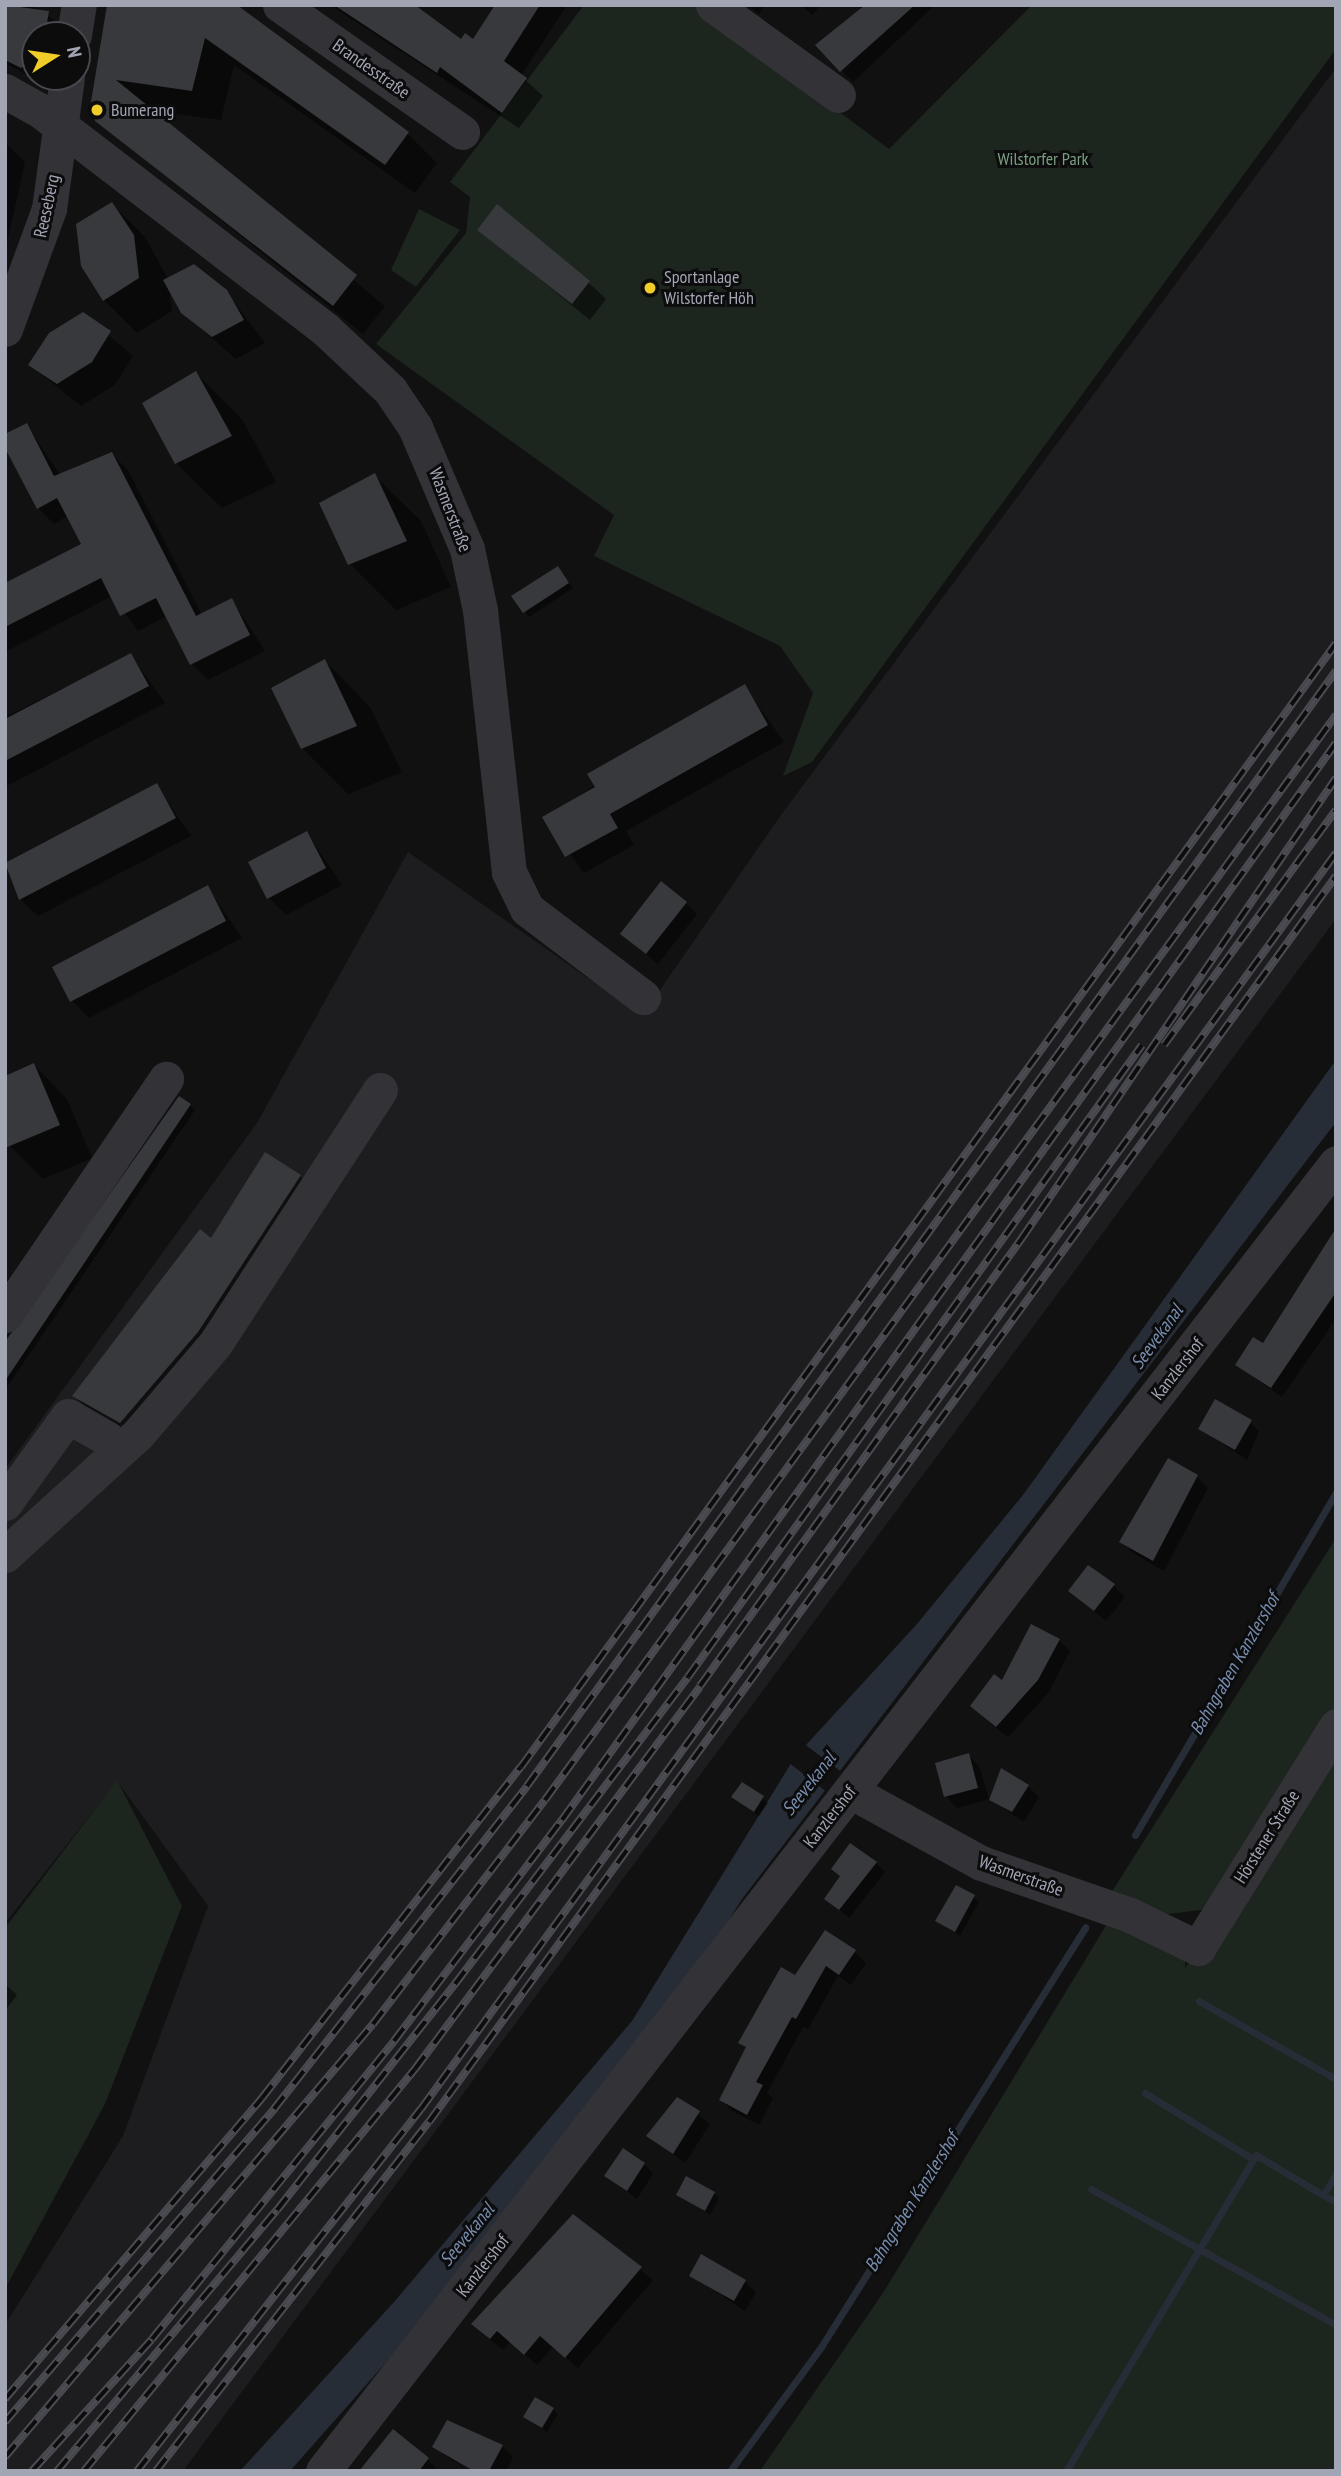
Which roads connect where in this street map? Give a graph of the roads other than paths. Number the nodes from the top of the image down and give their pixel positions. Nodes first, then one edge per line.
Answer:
1 (280, 5) edge
2 (713, 5) edge
3 (5, 91) edge
4 (65, 91) edge
5 (838, 95) dead end
6 (61, 128) junction
7 (462, 132) dead end
8 (5, 329) edge
9 (643, 997) dead end
10 (166, 1079) dead end
11 (380, 1090) dead end
12 (1336, 1163) edge
13 (5, 1315) edge
14 (108, 1439) dead end
15 (5, 1503) edge
16 (5, 1555) edge
17 (1336, 1727) edge
18 (850, 1791) junction
19 (1198, 1948) joint
20 (323, 2471) edge

1 - 7 street, Brandesstraße
2 - 5 street
3 - 6 street, Wasmerstraße
4 - 6 street, Reeseberg
6 - 8 street, Reeseberg
6 - 9 street, Wasmerstraße
10 - 13 street
11 - 16 street
12 - 18 street, Kanzlershof
14 - 15 street
17 - 19 street, Hörstener Straße
18 - 19 street, Wasmerstraße
18 - 20 street, Kanzlershof

